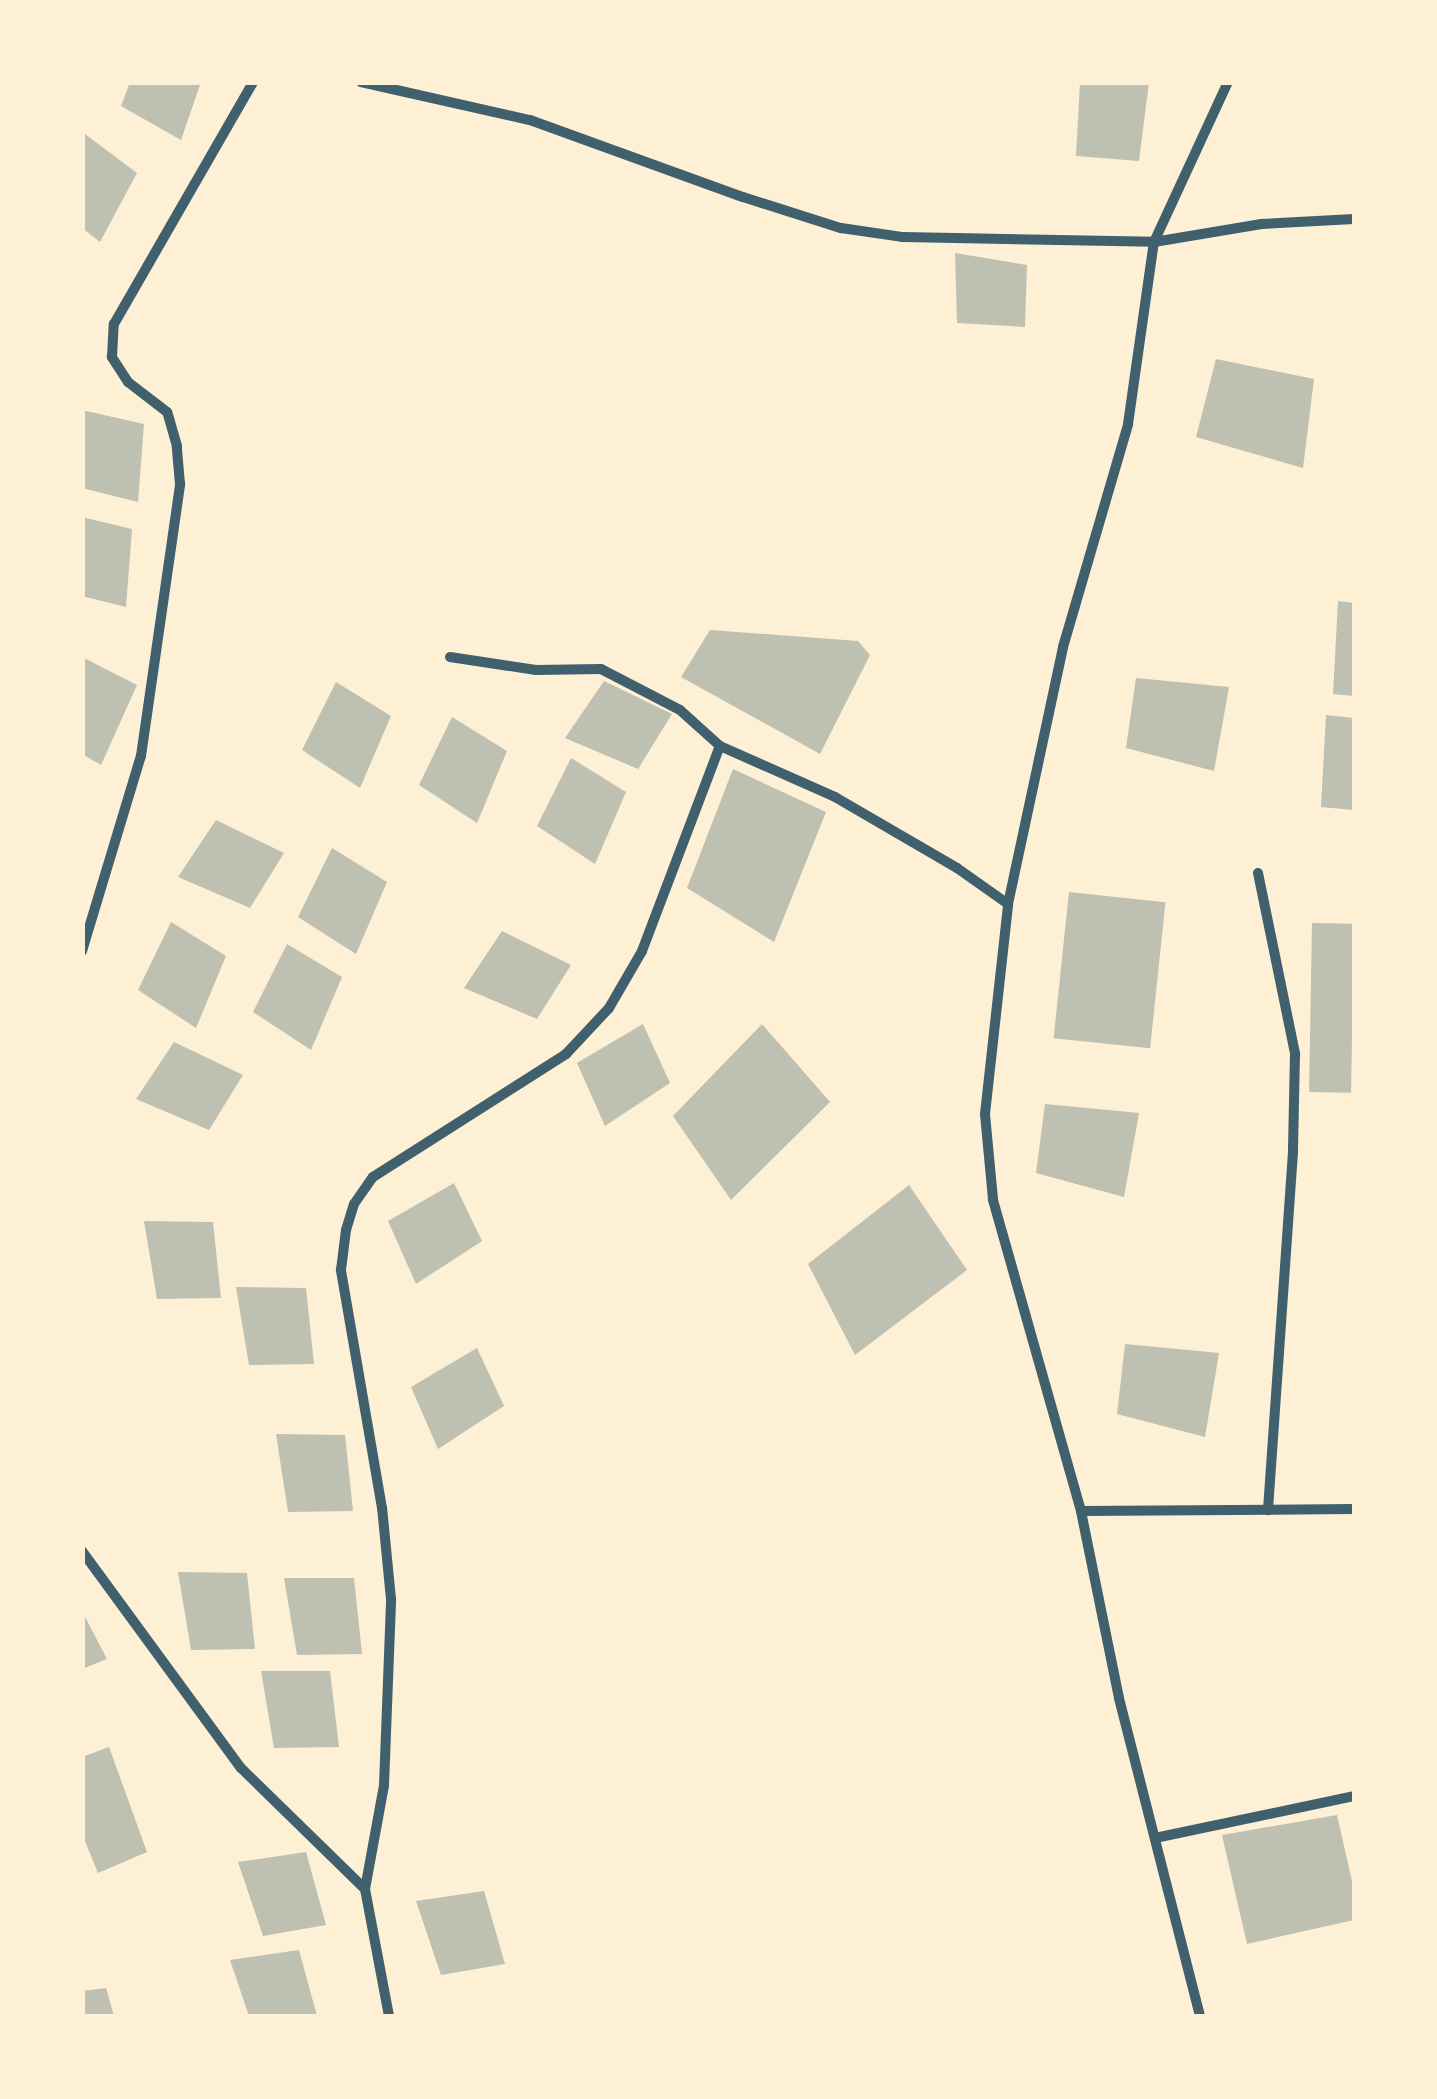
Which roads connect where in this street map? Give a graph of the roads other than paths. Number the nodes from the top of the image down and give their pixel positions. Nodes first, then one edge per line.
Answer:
1 (253, 82) edge
2 (361, 82) edge
3 (1228, 82) edge
4 (1354, 220) edge
5 (1154, 242) junction
6 (450, 657) dead end
7 (720, 746) junction
8 (1258, 873) dead end
9 (1008, 904) junction
10 (82, 950) edge
11 (1354, 1508) edge
12 (1268, 1510) junction
13 (1081, 1511) junction
14 (82, 1551) edge
15 (1354, 1796) edge
16 (1155, 1838) junction
17 (365, 1889) junction
18 (388, 2016) edge
19 (1200, 2016) edge

1 - 10 street
2 - 5 street
3 - 5 street
4 - 5 street
5 - 9 street
6 - 7 street
7 - 9 street
7 - 17 street
8 - 12 street
9 - 13 street
11 - 12 street
12 - 13 street
13 - 16 street
14 - 17 street
15 - 16 street
16 - 19 street
17 - 18 street

